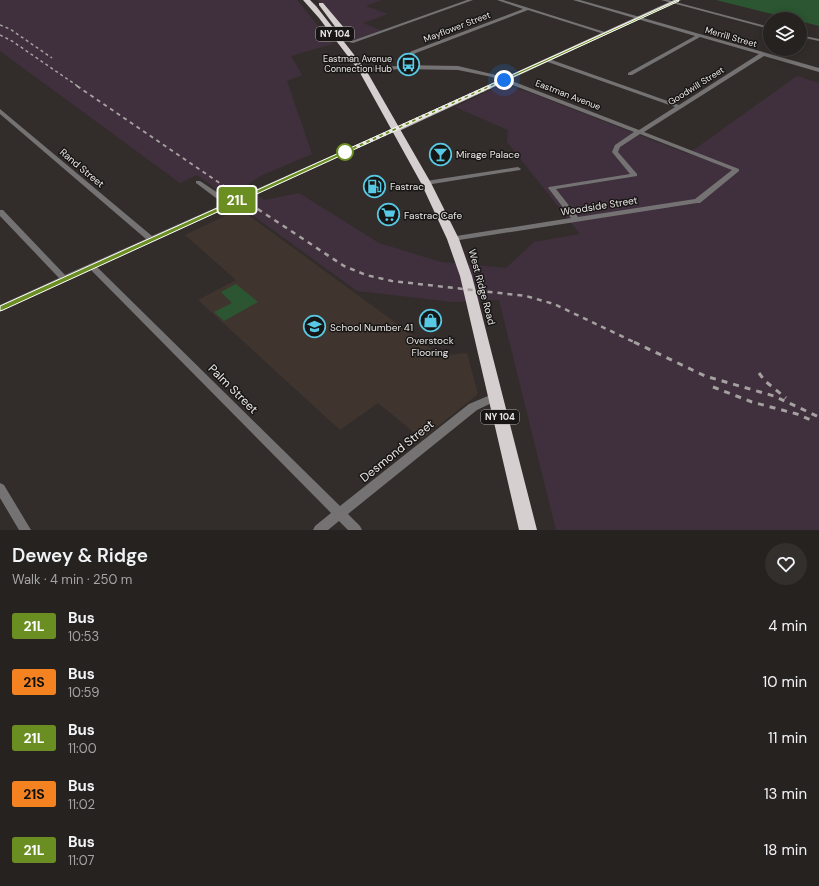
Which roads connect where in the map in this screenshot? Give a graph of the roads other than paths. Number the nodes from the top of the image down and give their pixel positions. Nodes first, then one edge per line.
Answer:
1 (306, 0) edge
2 (316, 0) edge
3 (471, 0) edge
4 (500, 0) edge
5 (575, 0) edge
6 (663, 0) edge
7 (675, 1) edge
8 (527, 9) junction
9 (638, 18) junction
10 (763, 26) edge
11 (606, 33) junction
12 (699, 36) junction
13 (807, 37) edge
14 (819, 40) edge
15 (351, 42) junction
16 (763, 54) joint
17 (770, 56) edge
18 (547, 60) junction
19 (400, 67) junction
20 (362, 70) junction
21 (819, 70) edge
22 (630, 74) dead end
23 (504, 80) junction
24 (680, 106) junction
25 (0, 111) edge
26 (396, 129) junction
27 (639, 132) junction
28 (518, 169) dead end
29 (737, 170) joint
30 (198, 182) dead end
31 (426, 183) junction
32 (231, 203) junction
33 (0, 212) edge
34 (576, 220) junction
35 (152, 239) junction
36 (453, 239) junction
37 (92, 267) junction
38 (64, 279) junction
39 (0, 308) edge
40 (495, 397) junction
41 (0, 488) edge
42 (339, 514) junction
43 (25, 530) edge
44 (319, 530) edge
45 (356, 530) edge
46 (528, 530) edge

1 - 20 highway, West Ridge Road / NY 104
2 - 15 highway, West Ridge Road / NY 104
3 - 15 street
4 - 8 street
5 - 9 street, Merrill Street
6 - 7 street
7 - 9 main road
7 - 10 street
8 - 11 street
8 - 19 street, Mayflower Street
9 - 11 main road
9 - 12 street, Merrill Street
11 - 18 main road
12 - 16 street, Merrill Street
12 - 22 street
13 - 14 street
15 - 20 highway, West Ridge Road / NY 104
16 - 24 street, Goodwill Street
17 - 21 street, Merrill Street
18 - 23 main road
18 - 24 street
19 - 20 street, Eastman Avenue
19 - 23 street, Eastman Avenue
20 - 26 highway, West Ridge Road / NY 104
23 - 26 main road
23 - 27 street, Eastman Avenue
24 - 27 street, Goodwill Street
25 - 35 street, Rand Street
26 - 31 highway, West Ridge Road / NY 104
26 - 32 street
27 - 29 street, Eastman Avenue
27 - 34 street, Goodwill Street
28 - 31 street
29 - 34 street, Woodside Street
30 - 32 street
31 - 36 highway, West Ridge Road / NY 104
32 - 35 street
33 - 38 street
34 - 36 street, Woodside Street
35 - 37 street
36 - 40 highway, West Ridge Road / NY 104
37 - 38 street
37 - 42 street, Palm Street
38 - 39 street
40 - 42 street, Desmond Street
40 - 46 highway, West Ridge Road / NY 104
41 - 43 street
42 - 44 street, Desmond Street
42 - 45 street, Palm Street

